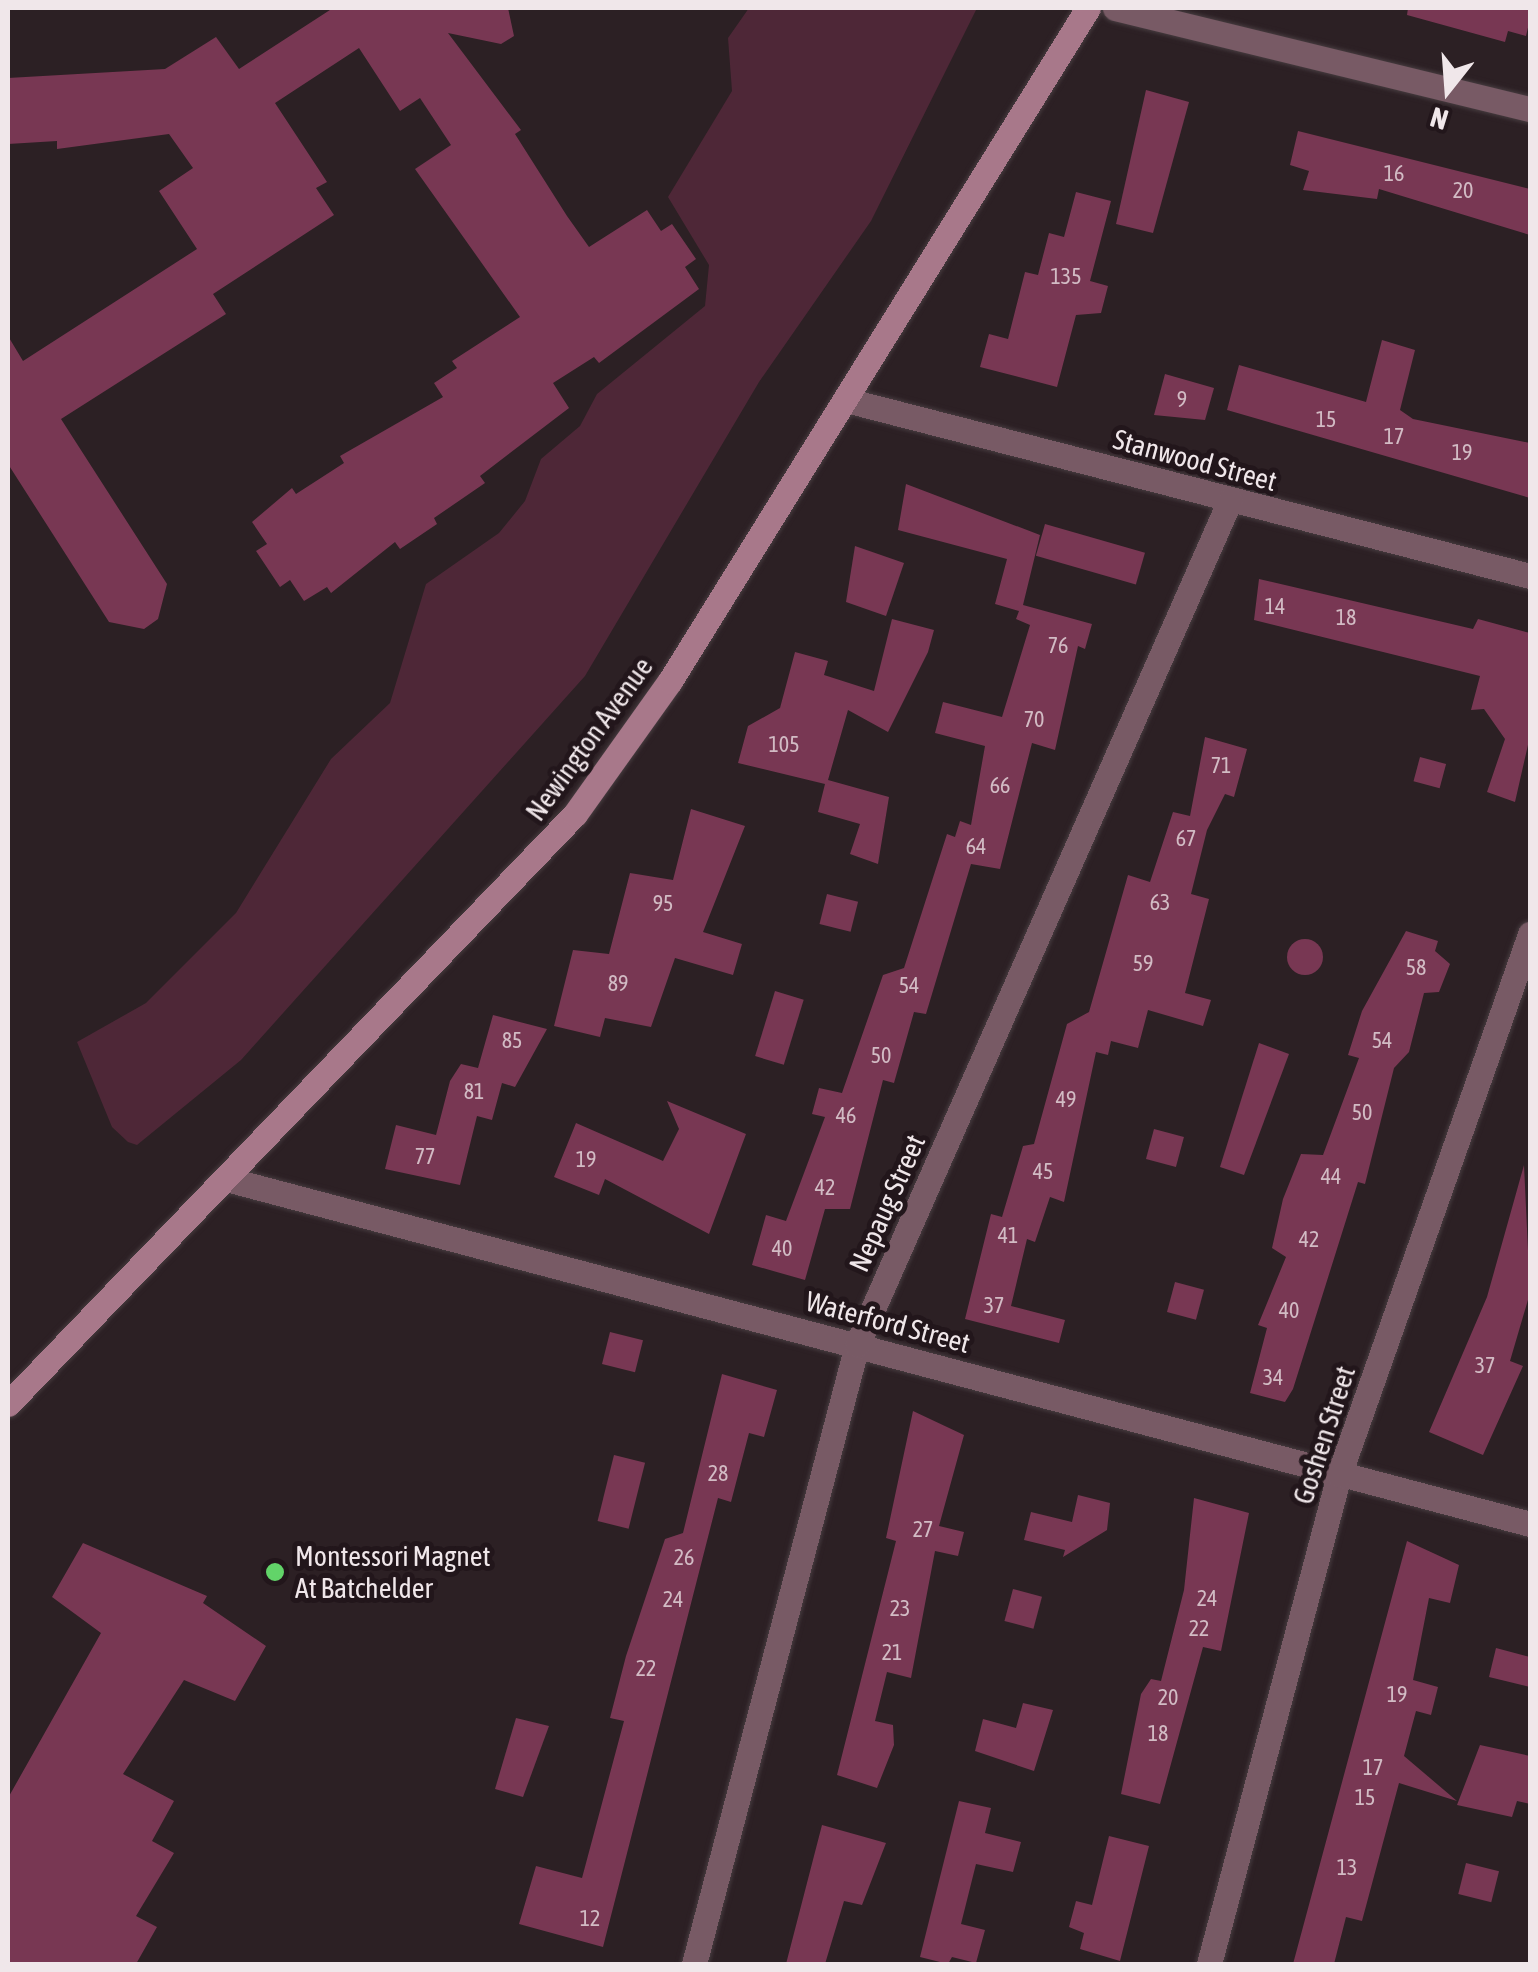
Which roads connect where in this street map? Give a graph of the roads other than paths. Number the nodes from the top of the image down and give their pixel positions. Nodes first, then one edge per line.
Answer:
1 (1088, 8) edge
2 (1115, 8) edge
3 (1530, 108) edge
4 (846, 400) junction
5 (1230, 500) junction
6 (1530, 576) edge
7 (1530, 934) edge
8 (230, 1180) junction
9 (857, 1344) junction
10 (8, 1404) edge
11 (1339, 1475) junction
12 (1530, 1524) edge
13 (694, 1964) edge
14 (1209, 1964) edge

1 - 4 main road, Newington Avenue
2 - 3 street
4 - 5 street, Stanwood Street
4 - 8 main road, Newington Avenue
5 - 6 street, Stanwood Street
5 - 9 street, Nepaug Street
7 - 11 street, Goshen Street
8 - 9 street, Waterford Street
8 - 10 main road, Newington Avenue
9 - 11 street, Waterford Street
9 - 13 street, Nepaug Street
11 - 12 street, Waterford Street
11 - 14 street, Goshen Street

